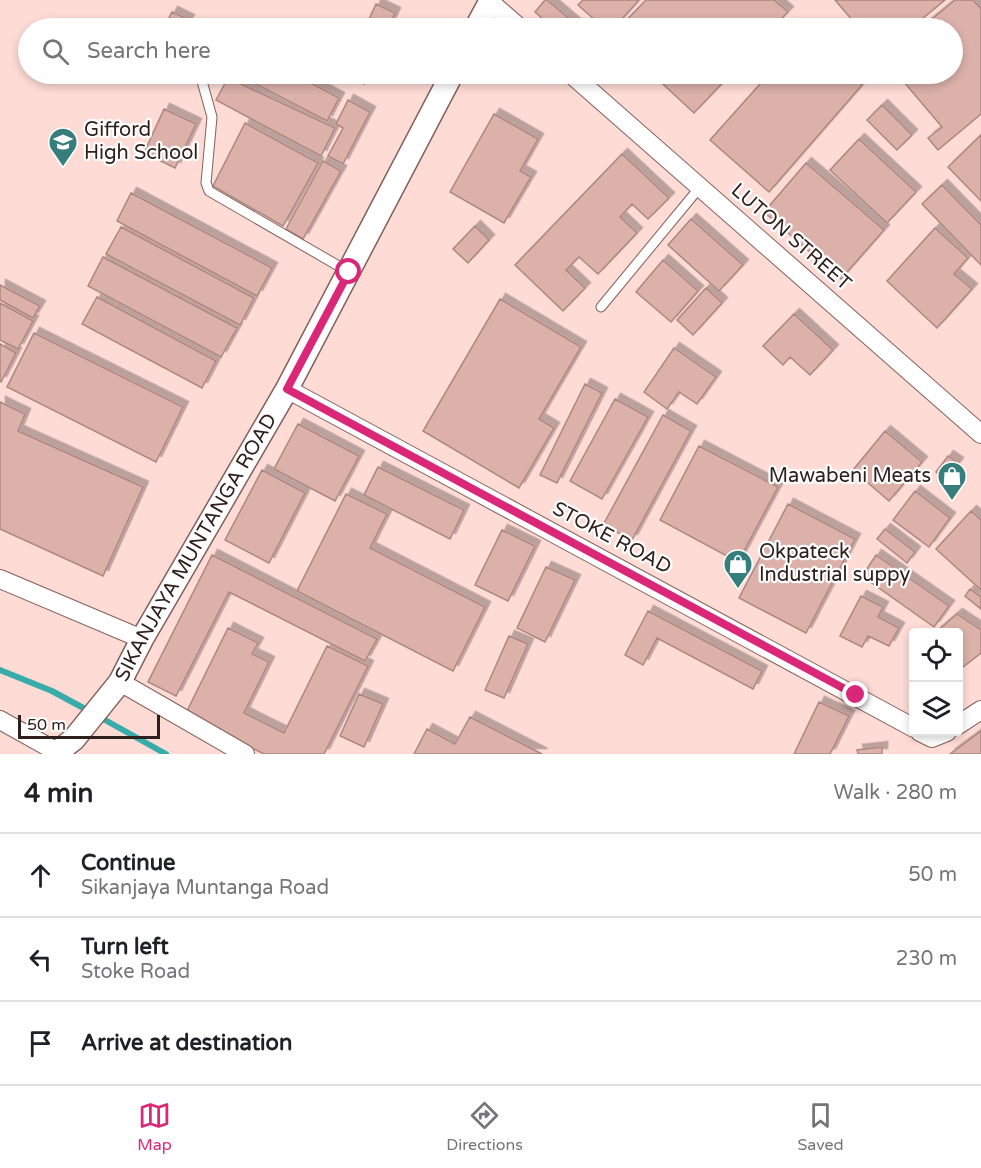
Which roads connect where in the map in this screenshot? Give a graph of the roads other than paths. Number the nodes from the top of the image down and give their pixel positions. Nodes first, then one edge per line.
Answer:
1 (490, 1) edge
2 (481, 18) edge
3 (509, 18) edge
4 (203, 84) edge
5 (447, 84) edge
6 (582, 84) edge
7 (700, 187) junction
8 (349, 272) junction
9 (601, 307) dead end
10 (287, 389) junction
11 (981, 434) edge
12 (0, 579) edge
13 (142, 639) junction
14 (115, 689) junction
15 (979, 712) edge
16 (0, 720) edge
17 (963, 722) edge
18 (909, 725) edge
19 (62, 750) edge
20 (245, 754) edge

1 - 2 street
1 - 3 street
4 - 8 lane
5 - 8 street, SIKANJAYA MUNTANGA ROAD
6 - 7 street, LUTON STREET
7 - 9 lane
7 - 11 street, LUTON STREET
8 - 10 street, SIKANJAYA MUNTANGA ROAD
10 - 13 street, SIKANJAYA MUNTANGA ROAD
10 - 18 street, STOKE ROAD
12 - 13 street
13 - 14 street, SIKANJAYA MUNTANGA ROAD
14 - 19 street, SIKANJAYA MUNTANGA ROAD
14 - 20 street
15 - 17 street
16 - 19 street

